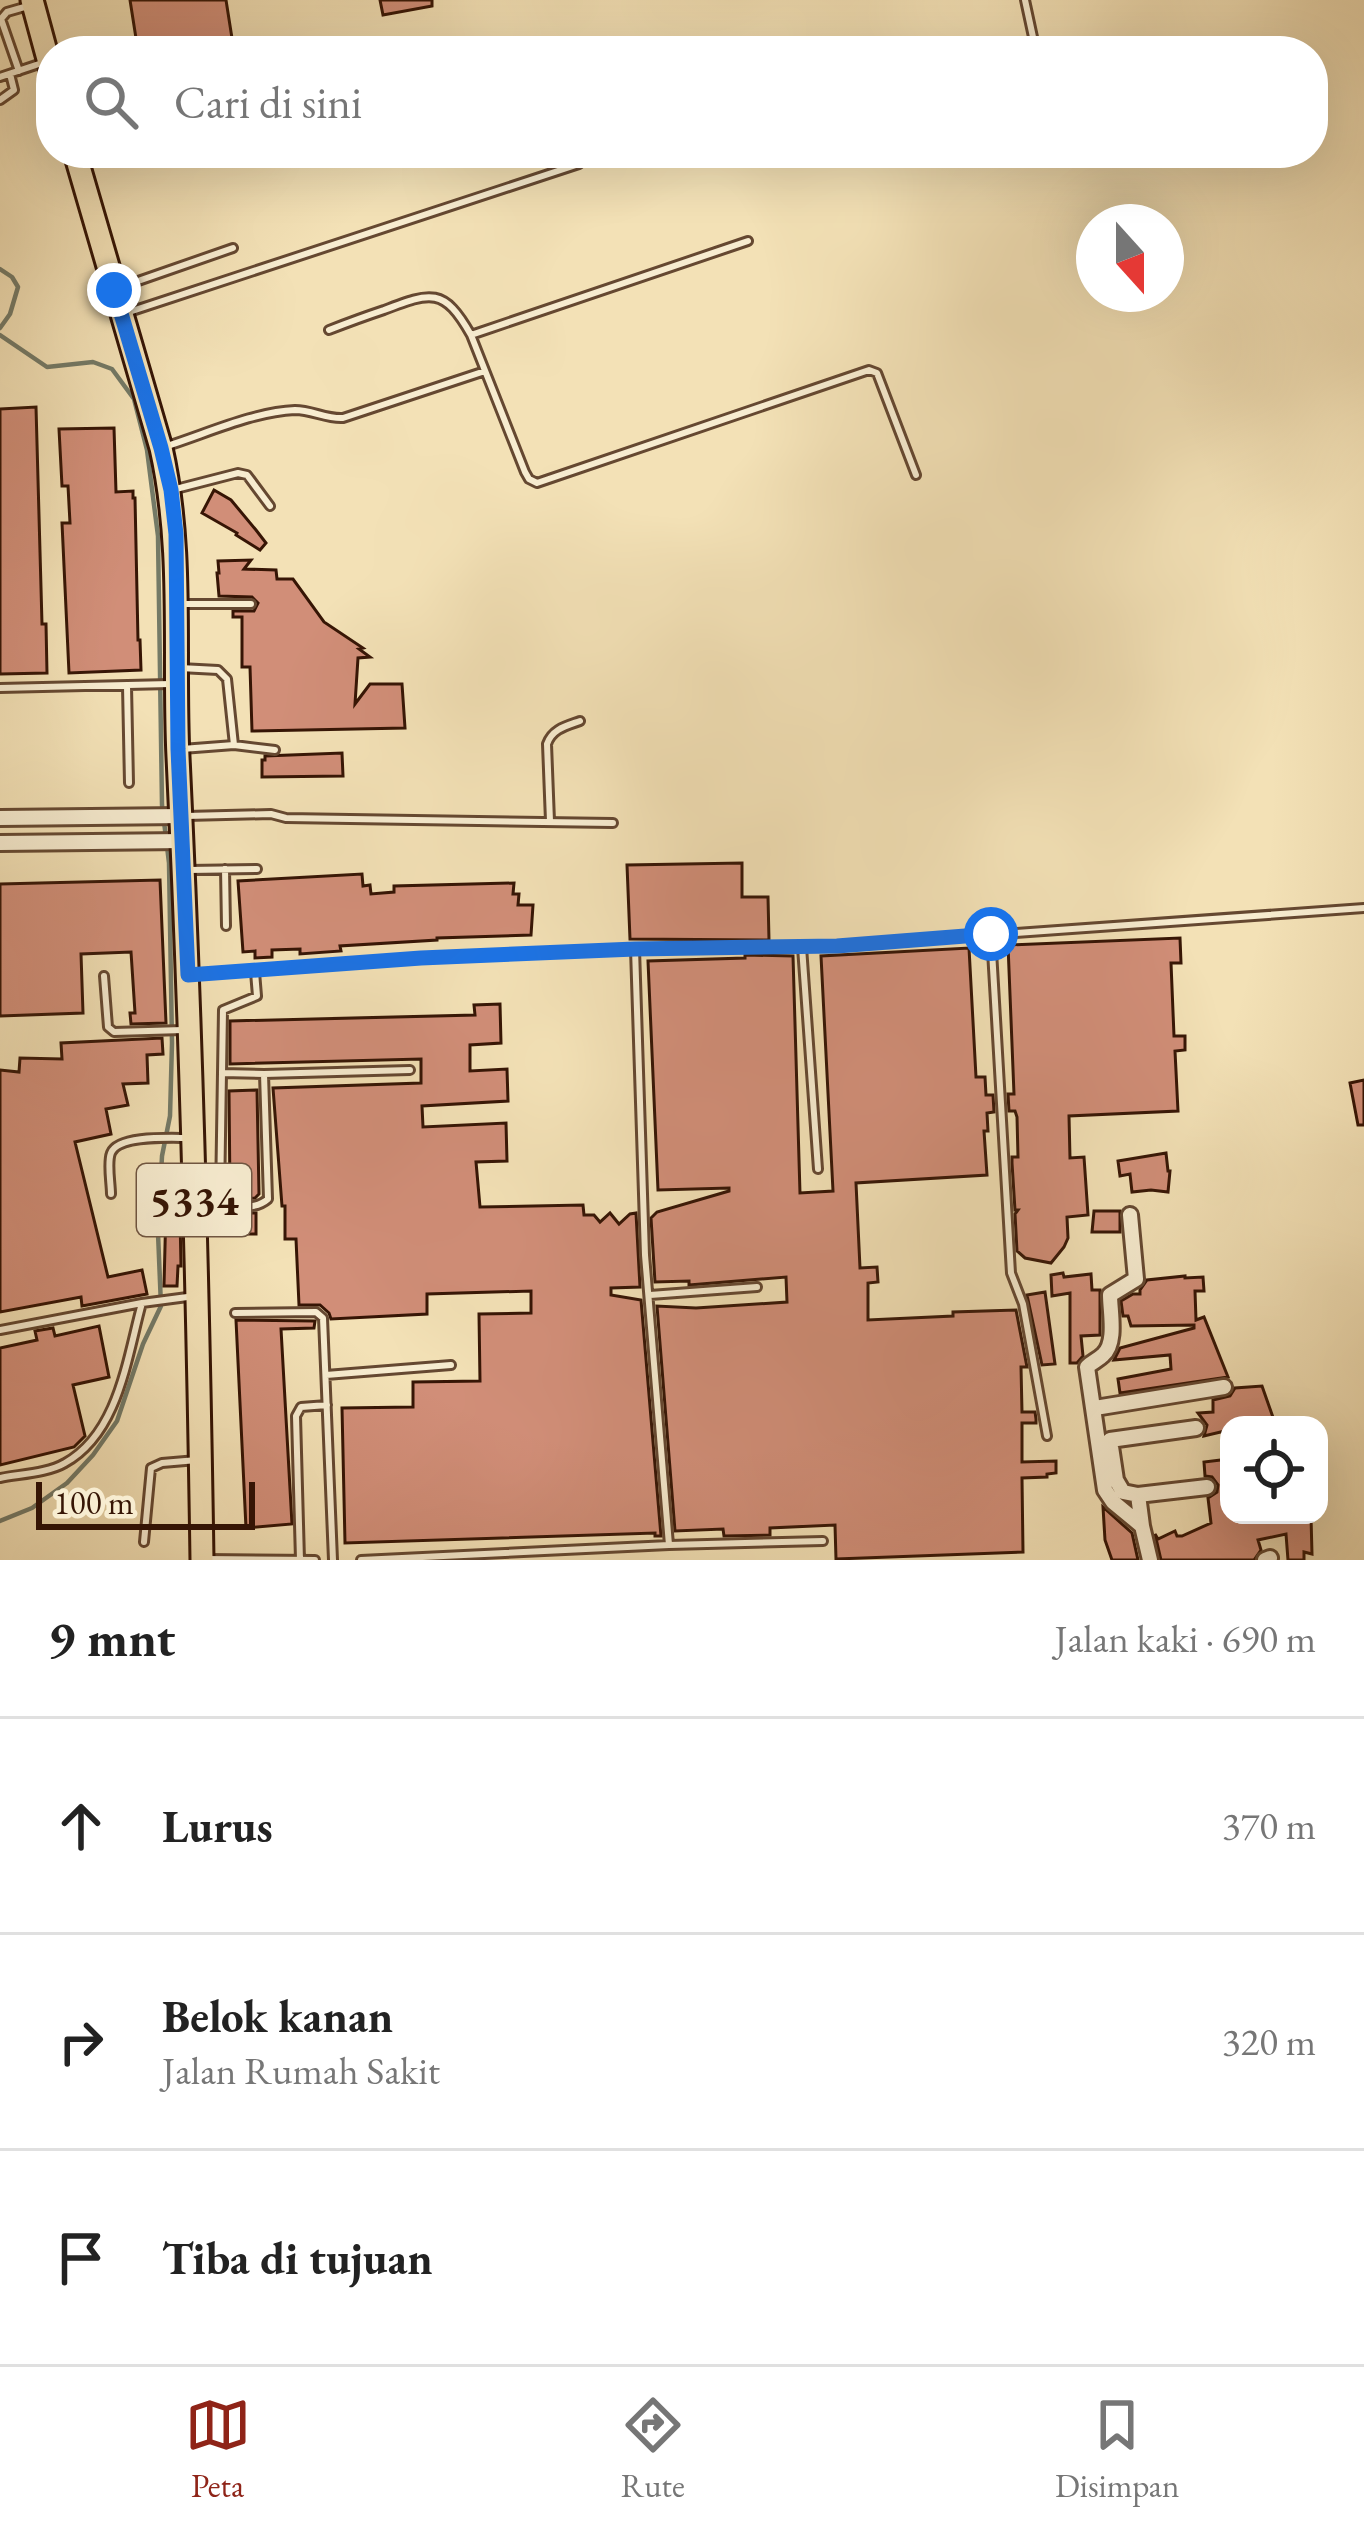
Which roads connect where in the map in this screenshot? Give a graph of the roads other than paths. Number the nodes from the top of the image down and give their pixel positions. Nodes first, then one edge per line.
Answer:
1 (1025, 0) edge
2 (33, 2) edge
3 (42, 36) edge
4 (1033, 36) edge
5 (36, 68) edge
6 (15, 72) junction
7 (0, 77) edge
8 (0, 100) edge
9 (79, 168) edge
10 (567, 168) edge
11 (748, 241) dead end
12 (233, 248) dead end
13 (114, 290) junction
14 (122, 314) junction
15 (329, 330) dead end
16 (471, 335) junction
17 (485, 371) junction
18 (161, 448) junction
19 (916, 475) dead end
20 (171, 490) junction
21 (270, 506) dead end
22 (176, 604) junction
23 (251, 604) dead end
24 (169, 680) junction
25 (127, 686) junction
26 (0, 688) edge
27 (580, 721) dead end
28 (234, 745) junction
29 (178, 749) junction
30 (275, 750) dead end
31 (129, 783) dead end
32 (168, 816) junction
33 (0, 818) edge
34 (550, 821) junction
35 (614, 823) dead end
36 (170, 841) junction
37 (0, 843) edge
38 (225, 869) junction
39 (257, 869) dead end
40 (185, 870) junction
41 (1364, 908) edge
42 (226, 926) dead end
43 (991, 934) junction
44 (802, 947) junction
45 (635, 949) junction
46 (255, 971) junction
47 (188, 975) junction
48 (104, 976) dead end
49 (178, 1030) junction
50 (410, 1070) dead end
51 (222, 1073) junction
52 (264, 1074) junction
53 (183, 1138) junction
54 (818, 1168) dead end
55 (111, 1194) dead end
56 (1130, 1215) dead end
57 (757, 1287) dead end
58 (650, 1295) junction
59 (188, 1297) junction
60 (142, 1303) junction
61 (235, 1313) dead end
62 (0, 1330) edge
63 (452, 1365) dead end
64 (326, 1375) junction
65 (1224, 1387) dead end
66 (327, 1405) junction
67 (1095, 1408) junction
68 (1196, 1428) dead end
69 (1047, 1436) dead end
70 (200, 1460) junction
71 (0, 1478) edge
72 (1207, 1487) dead end
73 (1138, 1495) junction
74 (1142, 1526) junction
75 (144, 1541) dead end
76 (823, 1541) dead end
77 (669, 1545) junction
78 (300, 1559) edge
79 (202, 1560) edge
80 (315, 1560) edge
81 (333, 1560) edge
82 (361, 1560) edge
83 (1150, 1560) edge

1 - 4 lane
2 - 3 main road
2 - 6 lane
5 - 6 lane
6 - 7 lane
6 - 8 lane
9 - 13 main road, 5334
10 - 14 lane
11 - 16 lane
12 - 13 lane
13 - 14 main road, 5334
14 - 18 main road, 5334
15 - 16 lane
16 - 17 lane
17 - 18 lane
17 - 19 lane
18 - 20 main road, 5334
20 - 21 lane
20 - 22 main road, 5334
22 - 23 lane
22 - 24 main road, 5334
24 - 25 lane
24 - 28 lane
24 - 29 main road, 5334
25 - 26 lane
25 - 31 lane
27 - 34 lane
28 - 29 lane
28 - 30 lane
29 - 32 main road, 5334
32 - 33 street
32 - 34 lane
32 - 36 main road, 5334
34 - 35 lane
36 - 37 street
36 - 40 main road, 5334
38 - 39 lane
38 - 40 lane
38 - 42 lane
40 - 47 main road, 5334
41 - 43 lane
43 - 44 lane
43 - 69 lane
44 - 45 lane
44 - 54 lane
45 - 46 lane
45 - 58 lane
46 - 47 lane
46 - 51 lane
47 - 49 main road, 5334
48 - 49 lane
49 - 53 main road, 5334
50 - 52 lane
51 - 52 lane
51 - 52 lane
53 - 55 lane
53 - 59 main road, 5334
56 - 67 street
57 - 58 lane
58 - 77 lane
59 - 60 lane
59 - 70 main road, 5334
60 - 62 lane
60 - 71 lane
61 - 64 lane
63 - 64 lane
64 - 66 lane
65 - 67 street
66 - 78 lane
66 - 81 lane
67 - 74 street
68 - 73 street
70 - 75 lane
70 - 79 main road, 5334
72 - 73 street
73 - 74 street
74 - 83 street
76 - 77 lane
77 - 82 lane
78 - 79 lane
78 - 80 lane

